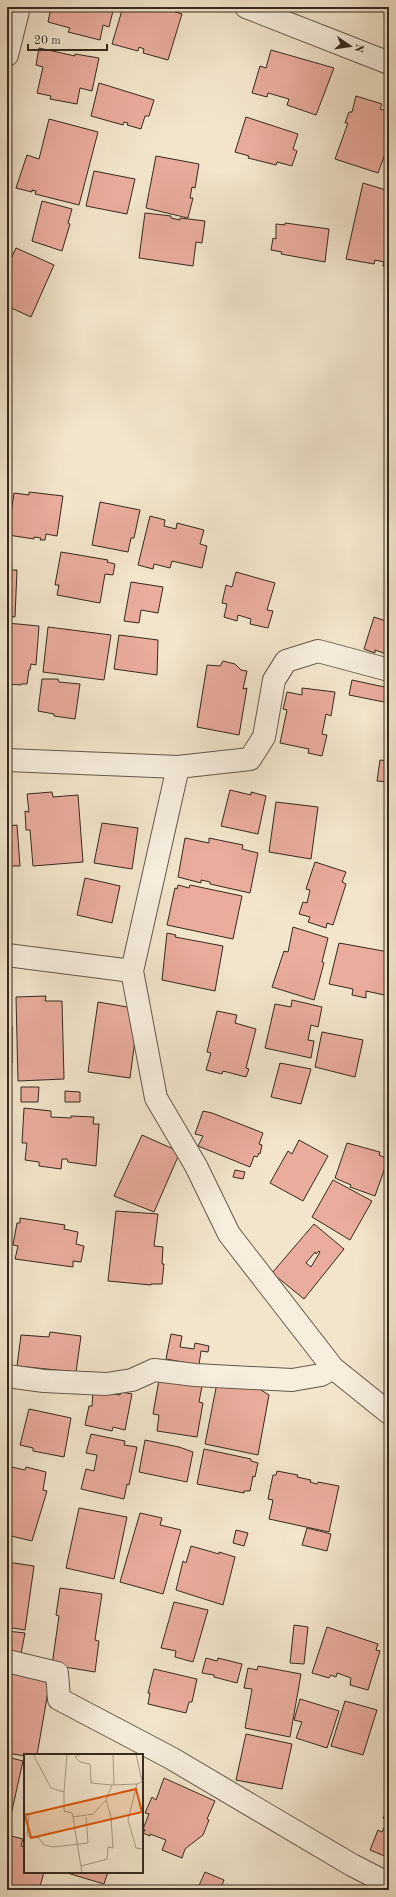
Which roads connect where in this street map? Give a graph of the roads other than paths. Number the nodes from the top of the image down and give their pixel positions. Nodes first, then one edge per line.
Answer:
1 (19, 7) edge
2 (246, 7) edge
3 (7, 56) edge
4 (389, 62) edge
5 (389, 670) edge
6 (7, 760) edge
7 (178, 768) junction
8 (7, 955) edge
9 (132, 971) junction
10 (333, 1368) junction
11 (7, 1376) edge
12 (389, 1413) edge
13 (7, 1661) edge
14 (389, 1884) edge

1 - 3 street
2 - 4 street
5 - 7 street
6 - 7 street
7 - 9 street
8 - 9 street
9 - 10 street
10 - 11 street
10 - 12 street
13 - 14 street

